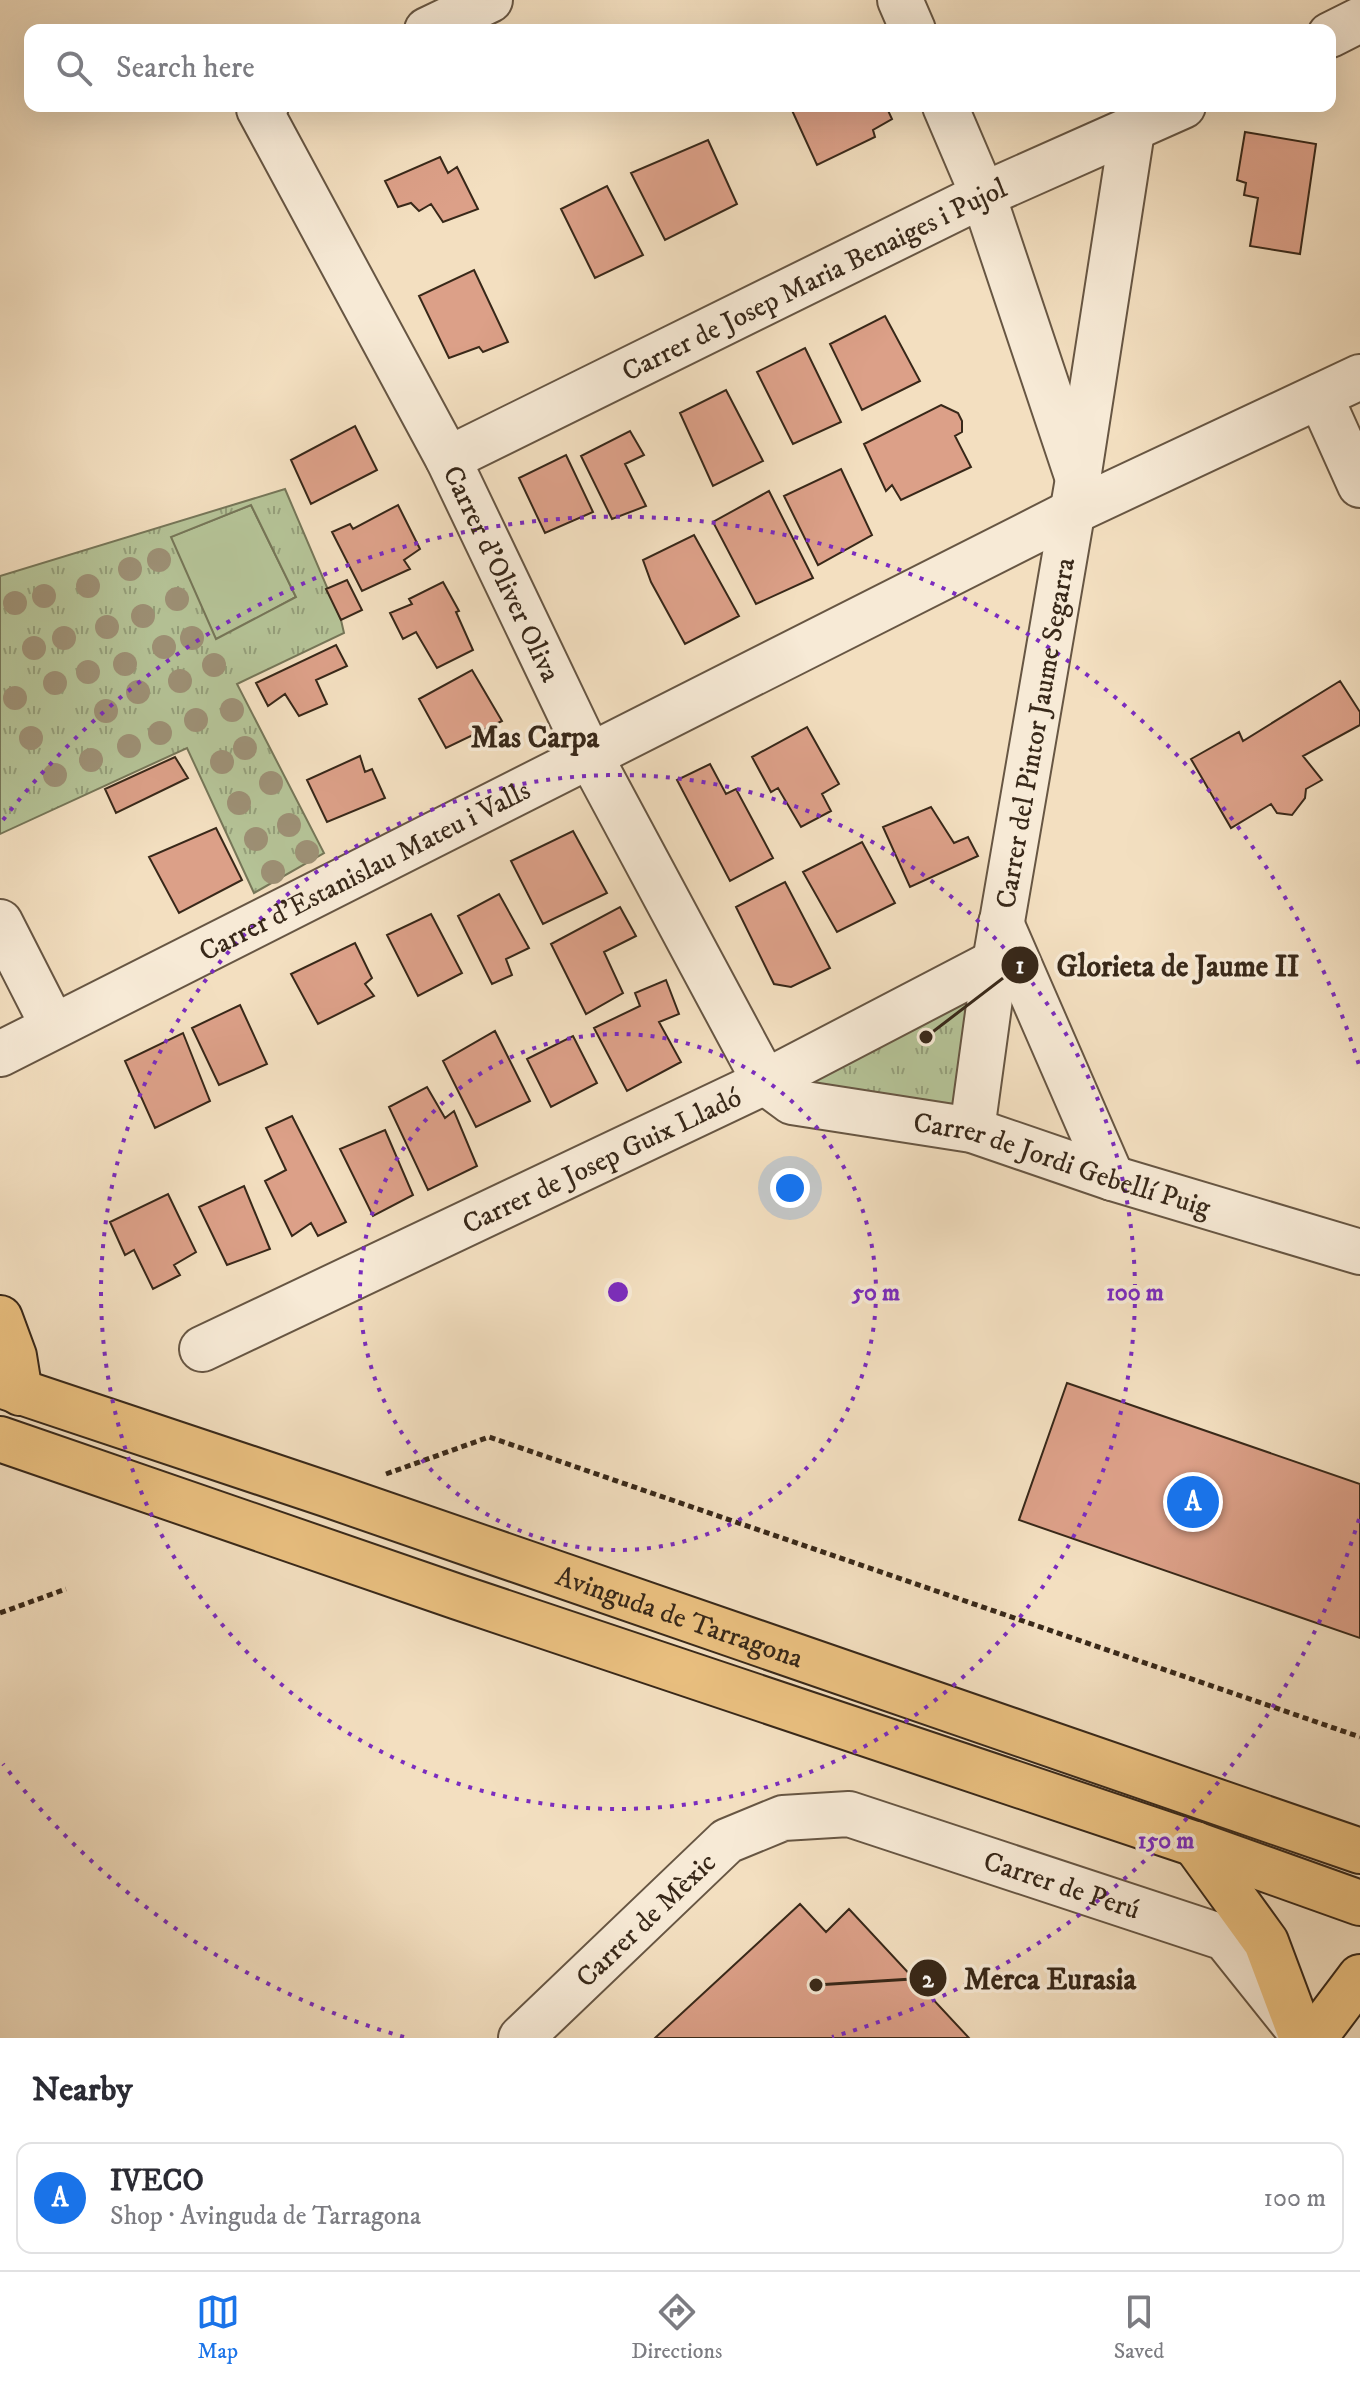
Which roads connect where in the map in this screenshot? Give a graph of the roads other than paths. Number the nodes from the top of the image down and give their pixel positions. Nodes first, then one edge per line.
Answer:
1 (490, 0) edge
2 (1360, 20) edge
3 (440, 24) edge
4 (1336, 32) edge
5 (264, 112) edge
6 (948, 112) edge
7 (1171, 112) edge
8 (1132, 131) junction
9 (983, 195) junction
10 (1360, 377) edge
11 (1320, 396) junction
12 (448, 459) junction
13 (1360, 485) edge
14 (1074, 496) junction
15 (590, 756) junction
16 (0, 922) edge
17 (998, 943) junction
18 (53, 1026) junction
19 (0, 1054) edge
20 (765, 1082) junction
21 (972, 1130) junction
22 (1112, 1178) junction
23 (1360, 1252) edge
24 (0, 1318) edge
25 (202, 1349) dead end
26 (10, 1389) edge
27 (0, 1439) edge
28 (783, 1818) joint
29 (1195, 1844) junction
30 (1360, 1851) edge
31 (1360, 1903) edge
32 (1360, 1977) edge
33 (1305, 2036) edge
34 (521, 2038) edge

1 - 3 street
2 - 4 street
5 - 12 street, Carrer d'Oliver Oliva
6 - 9 street, Carrer del Pintor Jaume Segarra
7 - 8 street, Carrer de Josep Maria Benaiges i Pujol
8 - 9 street, Carrer de Josep Maria Benaiges i Pujol
8 - 14 street, Carrer del Pintor Jaume Segarra
9 - 12 street, Carrer de Josep Maria Benaiges i Pujol
9 - 14 street, Carrer del Pintor Jaume Segarra
10 - 11 street, Carrer d'Estanislau Mateu i Valls
11 - 13 street
11 - 14 street, Carrer d'Estanislau Mateu i Valls
12 - 15 street, Carrer d'Oliver Oliva
14 - 15 street, Carrer d'Estanislau Mateu i Valls
14 - 17 street, Carrer del Pintor Jaume Segarra
15 - 18 street, Carrer d'Estanislau Mateu i Valls
15 - 20 street, Carrer d'Oliver Oliva
16 - 18 street
17 - 20 street, Carrer de Josep Guix Lladó
17 - 21 street, Carrer del Pintor Jaume Segarra
17 - 22 street
18 - 19 street, Carrer d'Estanislau Mateu i Valls
20 - 21 street, Carrer de Jordi Gebellí Puig
20 - 25 street, Carrer de Josep Guix Lladó
21 - 22 street, Carrer de Jordi Gebellí Puig
22 - 23 street, Carrer de Jordi Gebellí Puig
24 - 26 main road
26 - 30 main road, Avinguda de Tarragona
27 - 29 main road, Avinguda de Tarragona
28 - 33 street, Carrer de Perú
28 - 34 street, Carrer de Mèxic
29 - 31 main road, Avinguda de Tarragona
29 - 33 main road
32 - 33 main road

